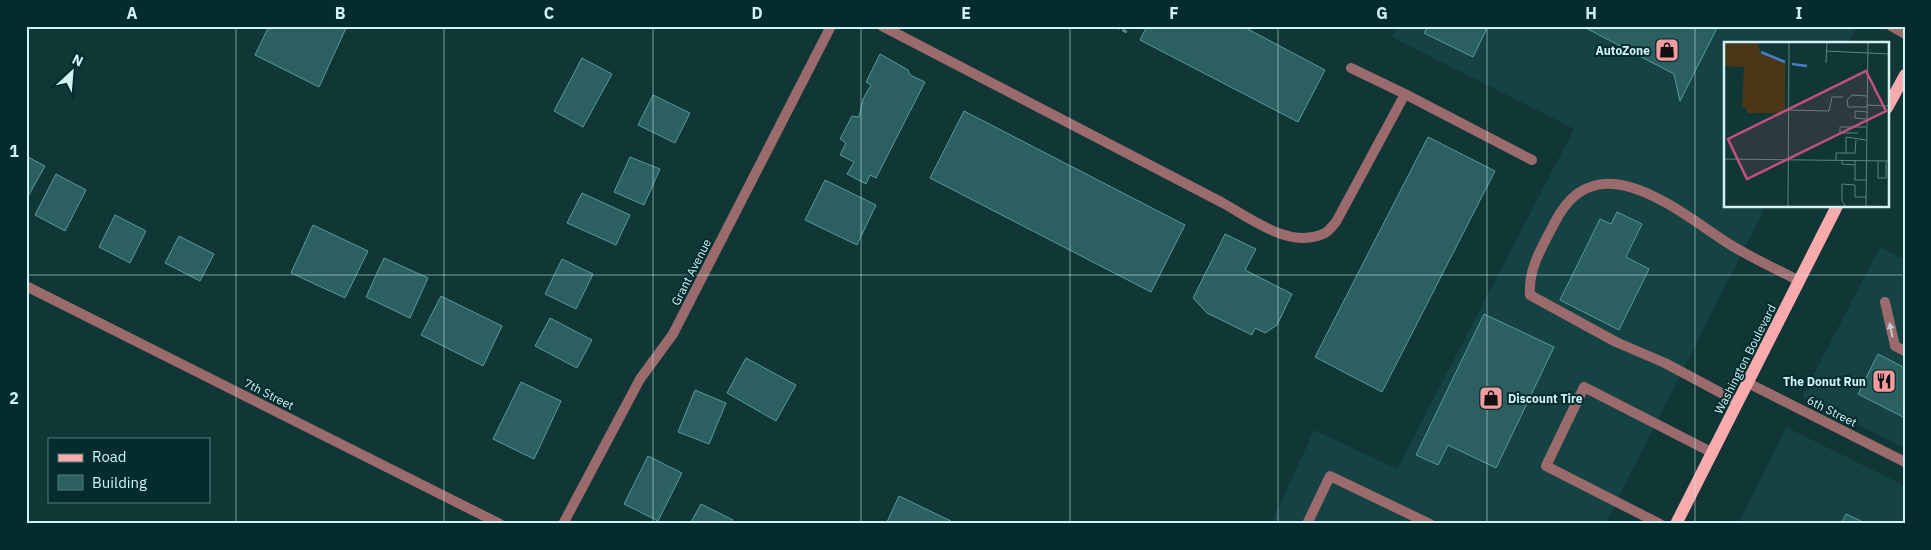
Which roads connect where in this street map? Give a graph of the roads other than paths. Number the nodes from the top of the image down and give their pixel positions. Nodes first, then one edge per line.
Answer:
1 (831, 26) edge
2 (882, 26) edge
3 (1890, 26) edge
4 (1905, 34) edge
5 (1351, 68) dead end
6 (1905, 75) edge
7 (1405, 94) junction
8 (1888, 106) edge
9 (1532, 160) dead end
10 (1836, 208) edge
11 (1800, 282) junction
12 (26, 286) edge
13 (1885, 302) dead end
14 (1905, 351) edge
15 (1748, 383) junction
16 (1738, 402) junction
17 (1713, 452) junction
18 (1905, 462) edge
19 (500, 524) edge
20 (563, 524) edge
21 (1307, 524) edge
22 (1430, 524) edge
23 (1660, 524) edge
24 (1676, 524) edge

1 - 20 street, Grant Avenue
2 - 7 street
3 - 4 street
5 - 7 street
6 - 8 main road
7 - 9 street
10 - 11 main road, Washington Boulevard
11 - 15 main road, Washington Boulevard
11 - 16 street
12 - 19 street, 7th Street
14 -> 13 street
15 - 16 main road, Washington Boulevard
15 - 18 street, 6th Street
16 - 17 main road, Washington Boulevard
17 - 23 street
17 - 24 main road, Washington Boulevard
21 - 22 street

